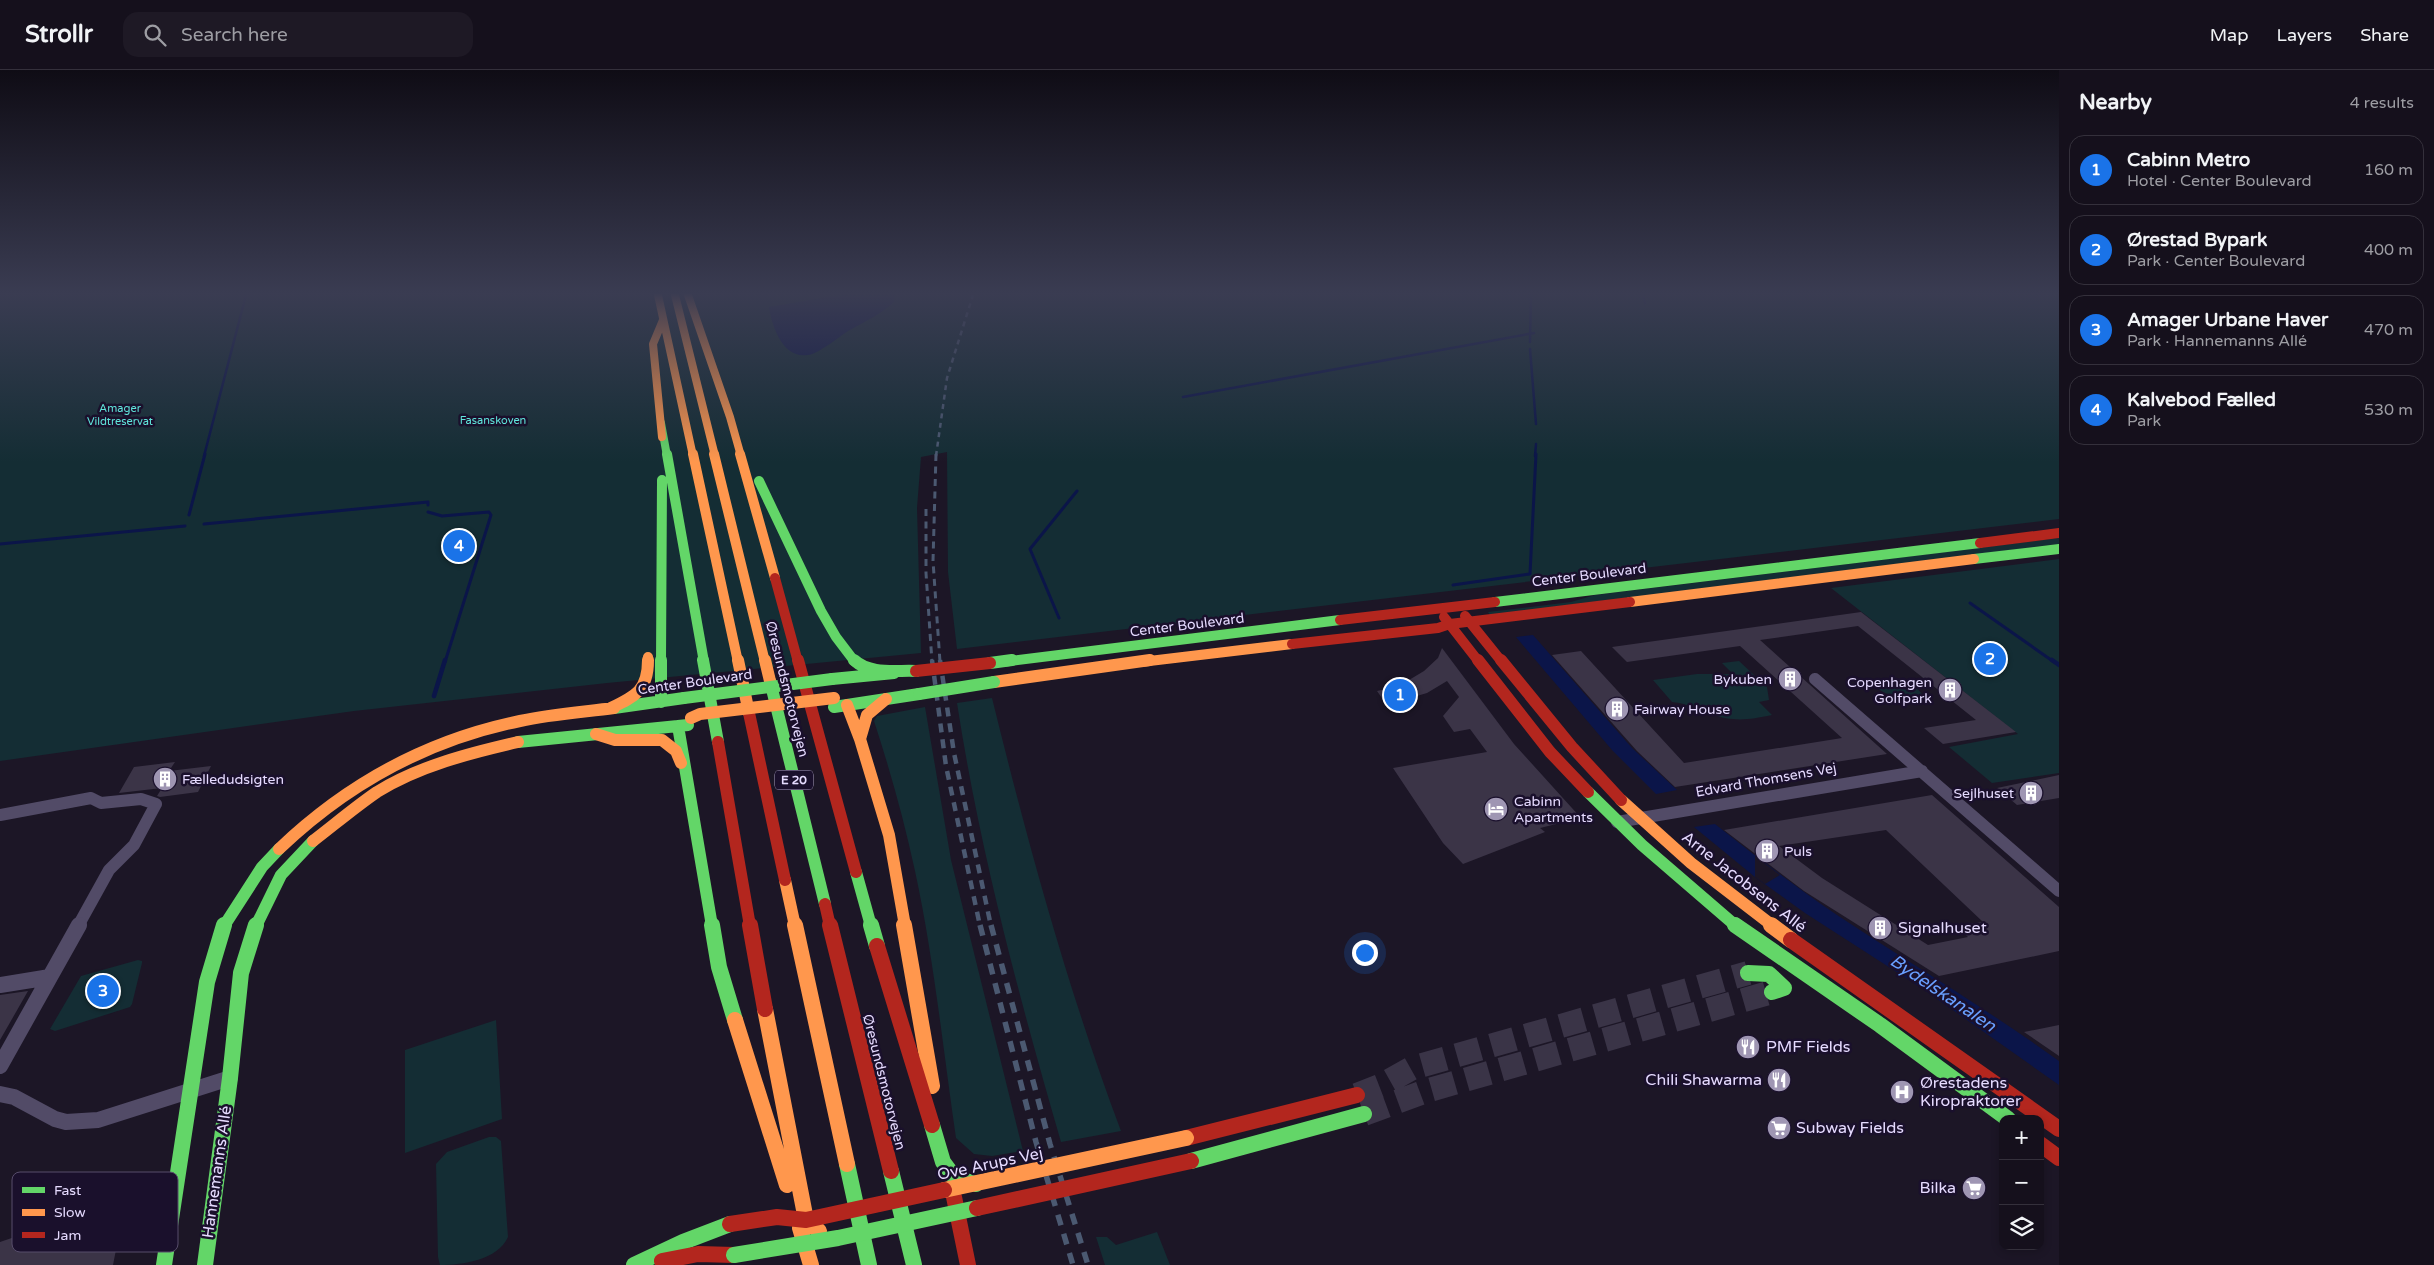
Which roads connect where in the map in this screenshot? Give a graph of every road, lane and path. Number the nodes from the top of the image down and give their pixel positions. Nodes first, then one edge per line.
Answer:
1 (654, 351) edge
2 (670, 351) edge
3 (689, 351) edge
4 (707, 351) edge
5 (730, 416) junction
6 (661, 423) junction
7 (2059, 533) edge
8 (2059, 549) edge
9 (660, 567) junction
10 (648, 600) dead end
11 (1458, 607) junction
12 (1437, 610) junction
13 (825, 618) junction
14 (1470, 622) junction
15 (1450, 624) junction
16 (648, 646) dead end
17 (916, 671) junction
18 (992, 672) junction
19 (1816, 678) dead end
20 (834, 680) junction
21 (918, 689) junction
22 (886, 699) junction
23 (840, 702) junction
24 (662, 706) junction
25 (611, 708) junction
26 (688, 712) junction
27 (678, 726) junction
28 (596, 734) junction
29 (860, 739) junction
30 (1922, 772) junction
31 (416, 773) junction
32 (687, 780) junction
33 (335, 799) junction
34 (352, 809) junction
35 (0, 815) edge
36 (1640, 818) junction
37 (1617, 822) junction
38 (2059, 891) edge
39 (1822, 963) junction
40 (1790, 966) junction
41 (1748, 973) tunnel mouth
42 (1776, 976) junction
43 (50, 977) junction
44 (0, 984) edge
45 (1772, 992) dead end
46 (0, 1066) edge
47 (230, 1078) junction
48 (191, 1091) junction
49 (0, 1094) edge
50 (1357, 1095) tunnel mouth
51 (1364, 1114) tunnel mouth
52 (2003, 1115) edge
53 (2059, 1129) edge
54 (2044, 1147) edge
55 (2059, 1158) edge
56 (178, 1175) edge
57 (976, 1184) junction
58 (806, 1220) junction
59 (838, 1238) junction
60 (166, 1252) edge
61 (164, 1265) edge
62 (205, 1265) edge
63 (634, 1265) edge
64 (650, 1265) edge
65 (811, 1265) edge
66 (868, 1265) edge
67 (914, 1265) edge
68 (968, 1265) edge

1 - 6 main road
2 - 66 main road, E 20
3 - 67 main road, Øresundsmotorvejen / E 20
4 - 5 main road
5 - 13 main road
5 - 57 main road, bridge
6 - 9 main road
6 - 58 main road
7 - 11 main road, Center Boulevard
8 - 14 main road, Center Boulevard
9 - 10 main road
9 - 24 main road
11 - 12 main road, Center Boulevard
11 - 14 main road, Arne Jacobsens Allé
12 - 15 main road
12 - 18 main road, Center Boulevard
13 - 17 main road
13 - 20 main road
14 - 15 main road, Center Boulevard
14 - 36 main road, Arne Jacobsens Allé
15 - 18 main road, Center Boulevard
15 - 37 main road
16 - 25 main road
17 - 18 main road, Center Boulevard, bridge
17 - 20 main road, Center Boulevard
18 - 21 main road, Center Boulevard, bridge
19 - 30 street
20 - 23 main road
20 - 26 main road, Center Boulevard, bridge
21 - 22 main road, Center Boulevard
21 - 23 main road
22 - 23 main road, Center Boulevard
22 - 29 main road
23 - 26 main road, Center Boulevard
23 - 29 main road
24 - 25 main road, Center Boulevard
24 - 26 main road, Center Boulevard
24 - 27 main road
24 - 31 main road
25 - 33 main road, Center Boulevard
26 - 27 main road, Center Boulevard
27 - 28 main road, Center Boulevard
27 - 32 main road
28 - 31 main road, Center Boulevard
28 - 32 main road
29 - 68 main road
30 - 36 street, Edvard Thomsens Vej
30 - 38 street
31 - 34 main road, Center Boulevard
32 - 65 main road
33 - 34 street
33 - 48 main road
34 - 47 main road, Hannemanns Allé
35 - 43 street
36 - 37 street, Edvard Thomsens Vej
36 - 39 main road, Arne Jacobsens Allé
37 - 40 main road
39 - 40 main road
39 - 53 main road, Arne Jacobsens Allé
40 - 42 main road
40 - 52 main road
41 - 42 main road
42 - 45 main road
43 - 44 street
43 - 46 street
47 - 48 street
47 - 62 main road, Hannemanns Allé
48 - 49 street
48 - 56 main road
50 - 57 main road, Ove Arups Vej, bridge
51 - 59 main road, bridge
54 - 55 main road
57 - 58 main road, Ove Arups Vej, bridge
58 - 59 main road
58 - 63 main road, Ove Arups Vej, bridge
59 - 64 main road, bridge
60 - 61 main road

